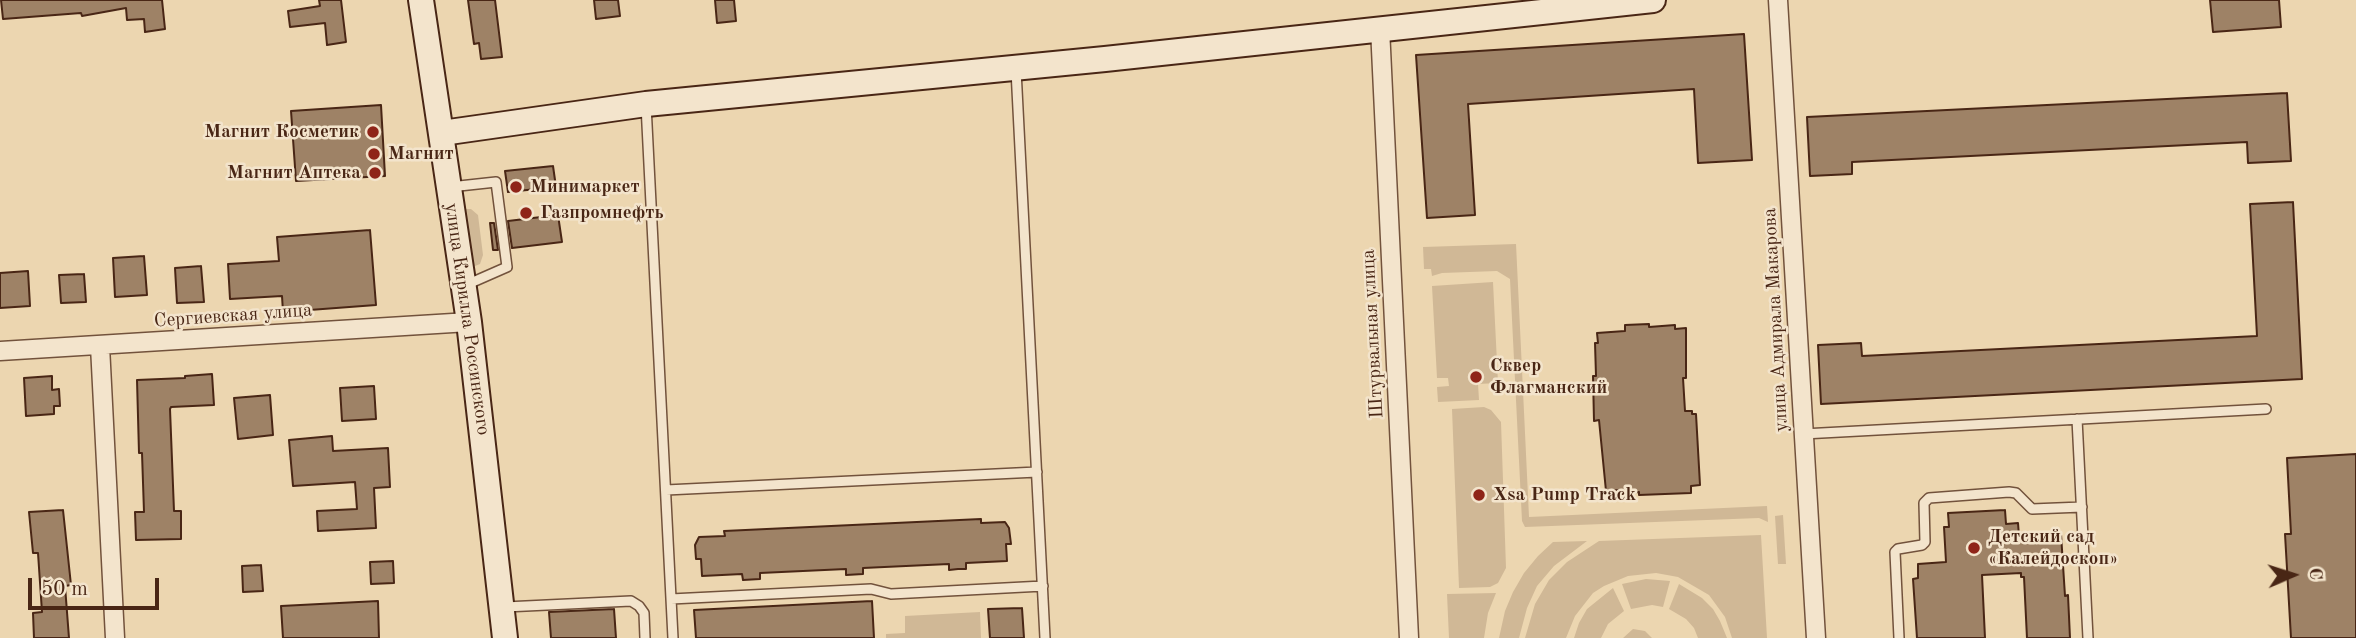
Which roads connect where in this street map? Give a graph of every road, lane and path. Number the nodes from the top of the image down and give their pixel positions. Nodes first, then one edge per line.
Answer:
1 (421, 0) edge
2 (1653, 0) edge
3 (1778, 0) edge
4 (1380, 28) junction
5 (1016, 67) junction
6 (646, 104) junction
7 (442, 133) junction
8 (449, 187) junction
9 (464, 286) junction
10 (469, 322) junction
11 (100, 346) junction
12 (0, 351) edge
13 (2266, 409) dead end
14 (2077, 419) junction
15 (1804, 434) junction
16 (1037, 472) junction
17 (666, 490) junction
18 (2081, 508) junction
19 (1042, 586) junction
20 (671, 599) junction
21 (502, 607) junction
22 (115, 638) edge
23 (505, 638) edge
24 (645, 638) edge
25 (673, 638) edge
26 (1045, 638) edge
27 (1409, 638) edge
28 (1815, 638) edge
29 (1899, 638) edge
30 (2088, 638) edge

1 - 7 street, улица Кирилла Россинского
2 - 4 street
3 - 15 street, улица Адмирала Макарова
4 - 5 street
4 - 27 street, Штурвальная улица
5 - 6 street
5 - 16 lane
6 - 7 street
6 - 17 lane
7 - 8 street, улица Кирилла Россинского
8 - 9 street, улица Кирилла Россинского
8 - 9 lane
9 - 10 street, улица Кирилла Россинского
10 - 11 street, Сергиевская улица
10 - 21 street, улица Кирилла Россинского
11 - 12 street, Сергиевская улица
11 - 22 street
13 - 14 lane
14 - 15 lane
14 - 18 lane
15 - 28 street, улица Адмирала Макарова
16 - 17 lane
16 - 19 lane
17 - 20 lane
18 - 29 lane
18 - 30 lane
19 - 20 lane
19 - 26 lane
20 - 25 lane
21 - 23 street, улица Кирилла Россинского
21 - 24 lane

